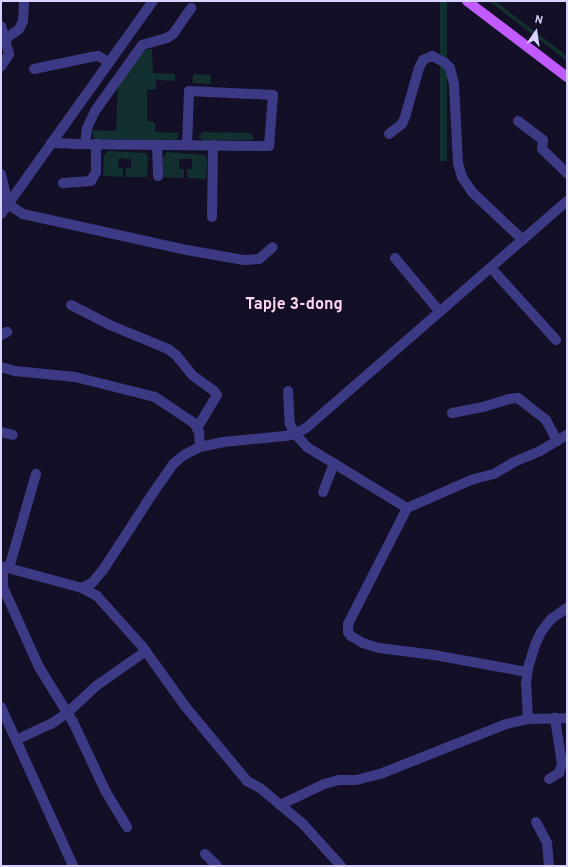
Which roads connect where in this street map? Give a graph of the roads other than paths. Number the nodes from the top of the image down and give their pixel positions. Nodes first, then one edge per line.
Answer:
1 (24, 1) edge
2 (153, 1) edge
3 (468, 1) edge
4 (191, 8) dead end
5 (1, 26) edge
6 (4, 40) junction
7 (109, 62) junction
8 (1, 66) edge
9 (34, 69) dead end
10 (567, 77) edge
11 (518, 121) dead end
12 (389, 134) dead end
13 (51, 143) junction
14 (85, 144) junction
15 (96, 144) junction
16 (157, 145) junction
17 (187, 145) junction
18 (213, 145) junction
19 (567, 173) edge
20 (1, 174) edge
21 (158, 176) dead end
22 (63, 183) dead end
23 (567, 201) edge
24 (8, 204) junction
25 (1, 214) edge
26 (212, 217) dead end
27 (523, 240) junction
28 (273, 247) dead end
29 (395, 258) dead end
30 (491, 268) junction
31 (71, 305) dead end
32 (440, 312) junction
33 (556, 340) dead end
34 (1, 367) edge
35 (288, 391) dead end
36 (452, 413) dead end
37 (196, 428) junction
38 (1, 432) edge
39 (295, 434) junction
40 (13, 435) dead end
41 (567, 435) edge
42 (556, 441) junction
43 (200, 447) junction
44 (334, 463) junction
45 (36, 474) dead end
46 (322, 492) dead end
47 (407, 508) junction
48 (5, 567) edge
49 (82, 588) junction
50 (567, 608) edge
51 (146, 652) junction
52 (527, 672) junction
53 (1, 707) edge
54 (66, 714) junction
55 (555, 718) junction
56 (567, 718) edge
57 (528, 719) junction
58 (16, 740) junction
59 (549, 779) dead end
60 (280, 805) junction
61 (536, 822) dead end
62 (127, 827) dead end
63 (205, 854) dead end
64 (71, 866) edge
65 (217, 866) edge
66 (341, 866) edge
67 (549, 866) edge

1 - 6 street
2 - 7 street
3 - 10 main road
4 - 14 street
5 - 6 street
6 - 8 street
7 - 9 street
7 - 13 street
11 - 19 street
12 - 27 street
13 - 14 street
13 - 24 street
14 - 15 street
15 - 16 street
15 - 22 street
16 - 17 street
16 - 21 street
17 - 18 street
17 - 18 street
18 - 26 street
20 - 24 street
23 - 27 street
24 - 25 street
24 - 28 street
27 - 30 street
29 - 32 street
30 - 32 street
30 - 33 street
31 - 37 street
32 - 39 street
34 - 37 street
35 - 39 street
36 - 42 street
37 - 43 street
38 - 40 street
39 - 43 street
39 - 44 street
41 - 42 street
42 - 47 street
43 - 49 street
44 - 46 street
44 - 47 street
45 - 48 street
47 - 52 street
48 - 49 street
48 - 54 street
49 - 51 street
50 - 52 street
51 - 54 street
51 - 60 street
52 - 57 street
53 - 58 street
54 - 58 street
54 - 62 street
55 - 56 street
55 - 57 street
55 - 59 street
57 - 60 street
58 - 64 street
60 - 66 street
61 - 67 street
63 - 65 street

